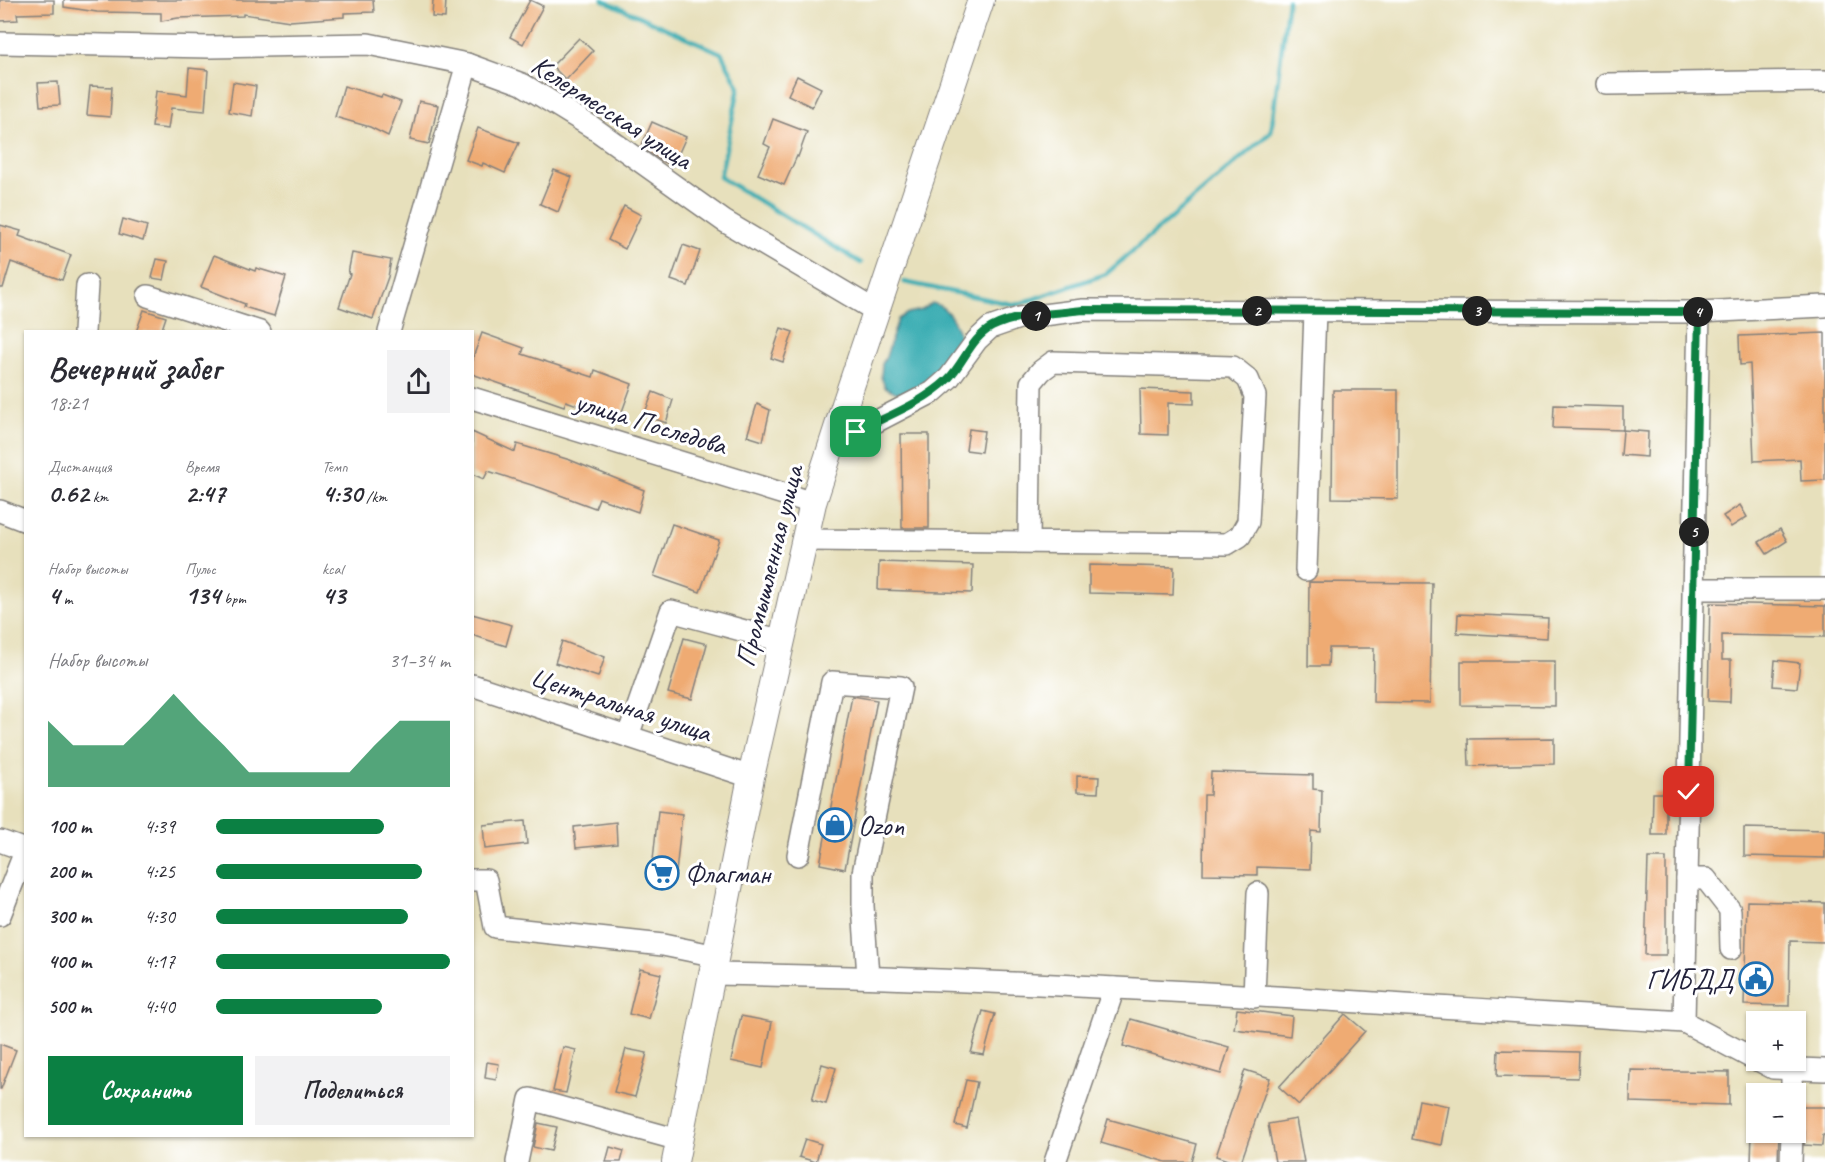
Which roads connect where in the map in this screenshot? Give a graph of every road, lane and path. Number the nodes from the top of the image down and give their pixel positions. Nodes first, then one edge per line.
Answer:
1 (981, 0) edge
2 (0, 43) edge
3 (467, 64) junction
4 (1825, 81) edge
5 (1607, 84) dead end
6 (87, 285) dead end
7 (148, 296) dead end
8 (1825, 306) edge
9 (876, 311) junction
10 (1315, 311) junction
11 (1699, 312) junction
12 (84, 330) edge
13 (254, 330) edge
14 (389, 330) edge
15 (474, 399) edge
16 (837, 429) junction
17 (813, 503) junction
18 (0, 511) edge
19 (24, 520) edge
20 (805, 540) junction
21 (1029, 542) junction
22 (1306, 570) dead end
23 (1693, 589) junction
24 (1825, 589) edge
25 (782, 641) junction
26 (474, 686) edge
27 (628, 736) junction
28 (751, 777) junction
29 (0, 841) edge
30 (24, 849) edge
31 (24, 852) edge
32 (798, 855) dead end
33 (1687, 879) junction
34 (474, 880) edge
35 (1258, 893) dead end
36 (0, 915) edge
37 (1731, 949) dead end
38 (715, 965) junction
39 (868, 976) junction
40 (1114, 988) junction
41 (1254, 997) junction
42 (1684, 1022) junction
43 (1746, 1054) edge
44 (1806, 1069) edge
45 (1825, 1070) edge
46 (1792, 1143) edge
47 (677, 1151) edge
48 (517, 1162) edge
49 (1055, 1162) edge
50 (1791, 1162) edge

1 - 9 main road, Промышленная улица
2 - 3 street, Келермесская улица
3 - 9 street, Келермесская улица
3 - 14 street
4 - 5 street
6 - 12 street
7 - 13 street
8 - 11 street
9 - 16 main road, Промышленная улица
10 - 11 street
10 - 16 street
10 - 22 street
11 - 23 street
15 - 17 street, улица Последова
16 - 17 main road, Промышленная улица
17 - 20 main road, Промышленная улица
18 - 19 street
20 - 21 street
20 - 25 main road, Промышленная улица
21 - 21 street
23 - 24 street
23 - 33 street
25 - 27 street
25 - 28 main road, Промышленная улица
26 - 27 street, Центральная улица
27 - 28 street, Центральная улица
28 - 38 main road, Промышленная улица
29 - 30 street
31 - 36 street
32 - 39 street
33 - 37 street
33 - 42 street
34 - 38 street
35 - 41 street
38 - 39 street
38 - 47 main road, Промышленная улица
39 - 40 street
40 - 41 street
40 - 49 street
41 - 42 street
42 - 43 street
44 - 45 street
46 - 50 street
47 - 48 street

